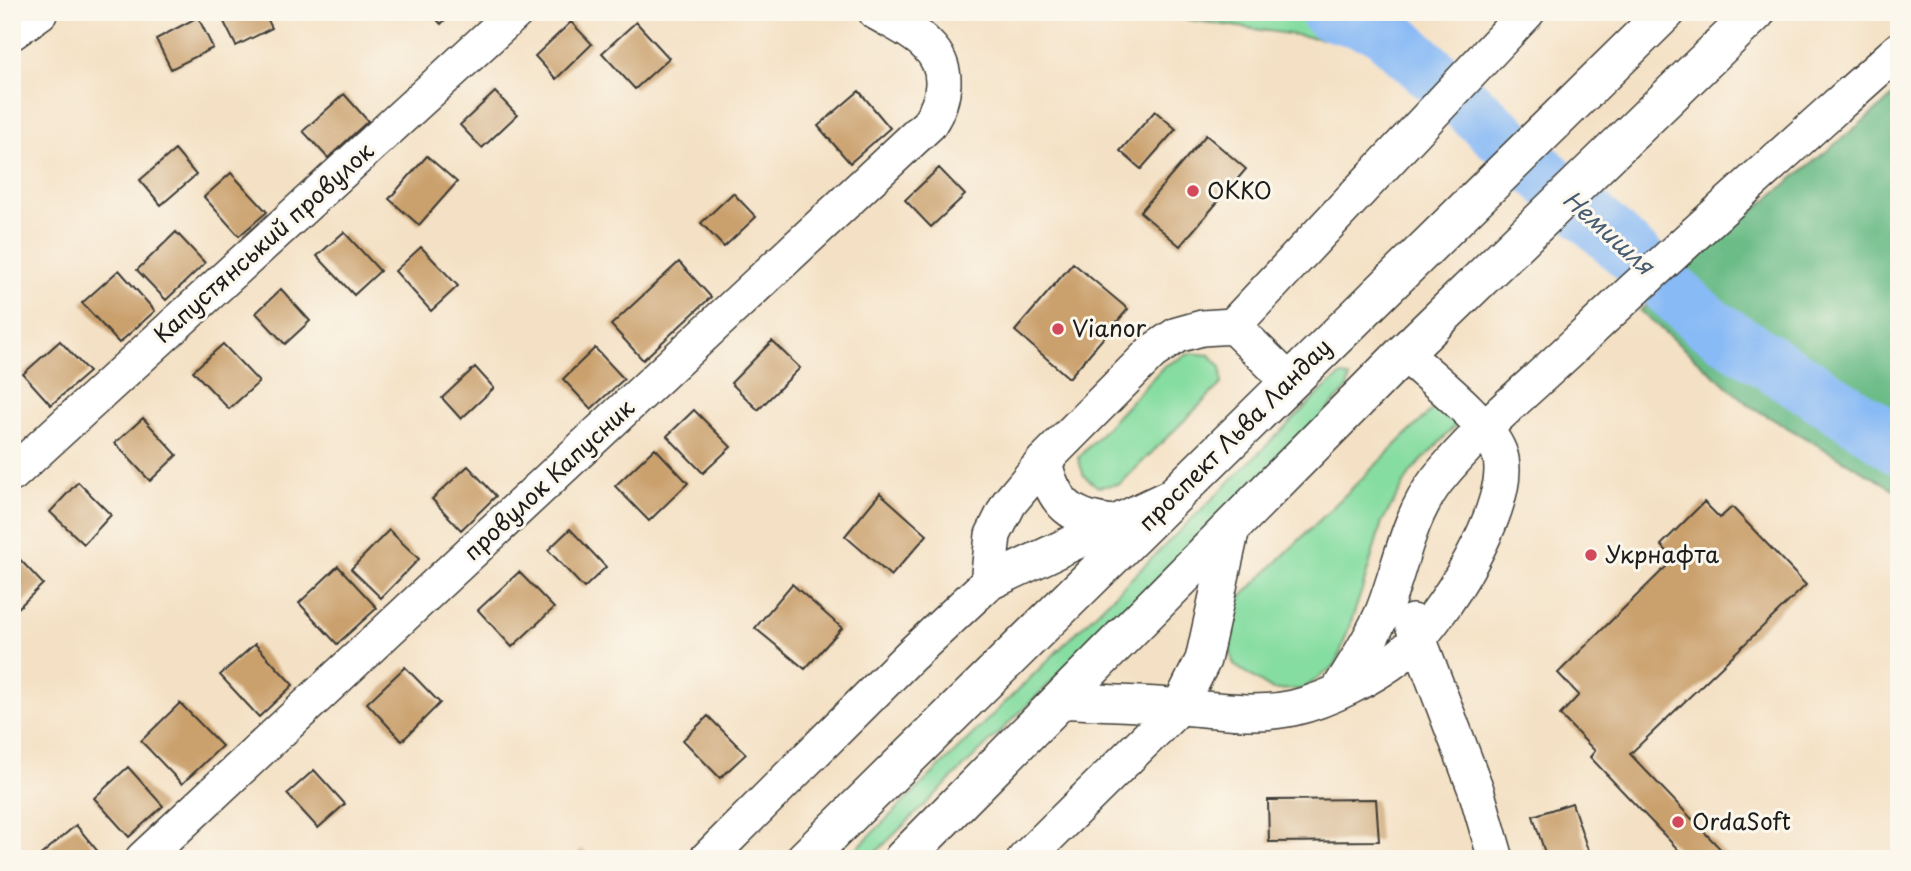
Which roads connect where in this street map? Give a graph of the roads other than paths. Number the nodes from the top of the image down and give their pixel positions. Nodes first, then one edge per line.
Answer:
1 (40, 12) edge
2 (516, 12) edge
3 (876, 12) edge
4 (1527, 12) edge
5 (1666, 12) edge
6 (1756, 12) edge
7 (12, 32) edge
8 (1899, 50) edge
9 (1360, 312) junction
10 (1233, 326) junction
11 (1404, 353) junction
12 (1290, 382) junction
13 (1484, 427) junction
14 (1044, 461) junction
15 (12, 474) edge
16 (1175, 495) junction
17 (1116, 523) junction
18 (1232, 527) junction
19 (1395, 570) junction
20 (988, 583) junction
21 (1418, 640) junction
22 (1339, 690) junction
23 (1060, 701) junction
24 (1180, 706) junction
25 (143, 859) edge
26 (707, 859) edge
27 (805, 859) edge
28 (903, 859) edge
29 (1025, 859) edge
30 (1496, 859) edge

1 - 7 street
2 - 15 street, Капустянський провулок
3 - 25 street, провулок Капусник
4 - 10 street
5 - 9 main road, проспект Льва Ландау
6 - 11 main road
8 - 13 street
9 - 11 main road
9 - 12 main road, проспект Льва Ландау
10 - 12 street
10 - 14 street
11 - 13 street
11 - 18 main road
12 - 16 main road, проспект Льва Ландау
13 - 19 street
13 - 21 street
14 - 17 street
14 - 20 street
16 - 17 street
16 - 27 main road, проспект Льва Ландау
17 - 20 street
18 - 23 main road
18 - 24 street
19 - 21 street
19 - 22 street
20 - 26 street
21 - 22 street
21 - 30 street
22 - 24 street
23 - 24 street
23 - 28 main road
24 - 29 street

